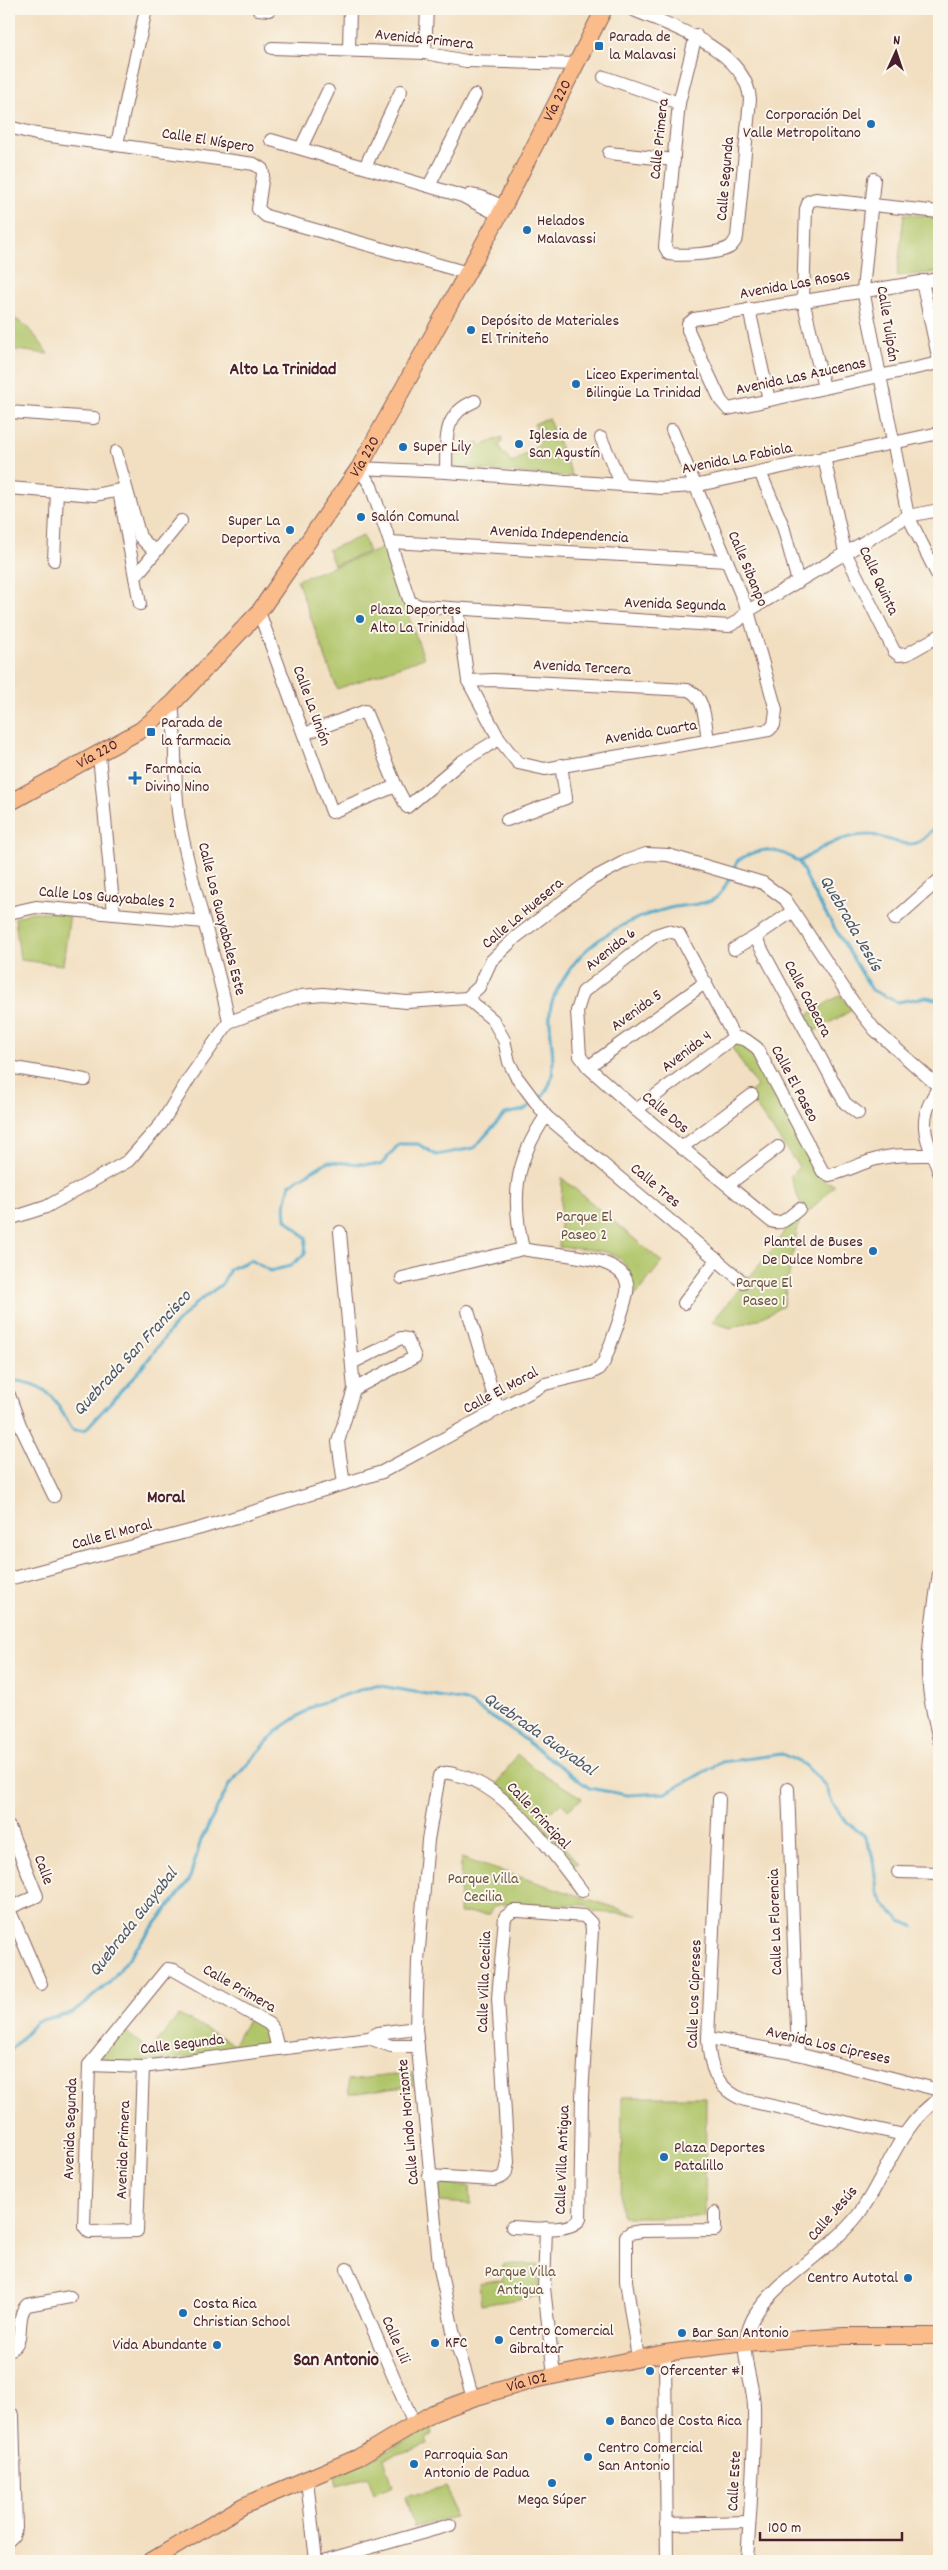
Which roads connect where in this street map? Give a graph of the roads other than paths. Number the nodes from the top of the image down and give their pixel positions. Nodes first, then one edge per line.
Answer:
1 (146, 9) edge
2 (350, 9) edge
3 (427, 9) edge
4 (604, 9) edge
5 (631, 9) edge
6 (696, 35) junction
7 (272, 48) dead end
8 (349, 49) junction
9 (425, 52) junction
10 (576, 64) junction
11 (604, 77) dead end
12 (328, 91) dead end
13 (402, 91) dead end
14 (475, 95) dead end
15 (679, 103) junction
16 (9, 127) edge
17 (271, 140) dead end
18 (117, 144) junction
19 (301, 148) junction
20 (608, 153) dead end
21 (674, 160) junction
22 (366, 167) junction
23 (874, 179) dead end
24 (429, 186) junction
25 (871, 205) junction
26 (501, 211) junction
27 (939, 212) edge
28 (665, 247) joint
29 (468, 273) junction
30 (939, 279) edge
31 (922, 281) junction
32 (863, 290) junction
33 (803, 300) junction
34 (749, 309) junction
35 (939, 362) edge
36 (880, 376) junction
37 (824, 388) junction
38 (770, 400) junction
39 (475, 401) dead end
40 (728, 409) joint
41 (9, 412) edge
42 (94, 418) dead end
43 (672, 430) dead end
44 (939, 433) edge
45 (602, 438) dead end
46 (893, 443) junction
47 (116, 452) dead end
48 (824, 457) junction
49 (359, 468) junction
50 (446, 472) junction
51 (760, 472) junction
52 (622, 485) junction
53 (694, 486) junction
54 (9, 488) edge
55 (122, 490) junction
56 (57, 492) junction
57 (939, 510) edge
58 (908, 516) junction
59 (181, 521) dead end
60 (390, 542) junction
61 (155, 552) junction
62 (846, 552) junction
63 (54, 560) dead end
64 (726, 561) junction
65 (135, 577) junction
66 (939, 578) edge
67 (798, 582) junction
68 (140, 604) dead end
69 (458, 609) junction
70 (748, 611) junction
71 (259, 612) junction
72 (939, 636) edge
73 (468, 681) junction
74 (172, 704) junction
75 (774, 725) joint
76 (304, 734) junction
77 (499, 739) junction
78 (708, 740) junction
79 (99, 754) junction
80 (561, 764) junction
81 (396, 786) junction
82 (9, 803) edge
83 (507, 820) dead end
84 (939, 880) edge
85 (793, 911) junction
86 (9, 913) edge
87 (114, 914) junction
88 (895, 919) dead end
89 (204, 922) junction
90 (755, 937) junction
91 (734, 949) dead end
92 (706, 982) junction
93 (467, 998) junction
94 (578, 1001) joint
95 (229, 1022) junction
96 (734, 1037) junction
97 (9, 1067) edge
98 (588, 1067) junction
99 (85, 1080) dead end
100 (939, 1087) edge
101 (752, 1095) dead end
102 (636, 1110) junction
103 (858, 1113) dead end
104 (546, 1116) junction
105 (778, 1147) dead end
106 (682, 1148) junction
107 (932, 1155) junction
108 (939, 1172) edge
109 (728, 1185) junction
110 (798, 1209) dead end
111 (9, 1219) edge
112 (340, 1232) dead end
113 (523, 1249) junction
114 (717, 1259) junction
115 (402, 1278) dead end
116 (743, 1282) dead end
117 (684, 1303) dead end
118 (468, 1311) dead end
119 (352, 1363) junction
120 (354, 1389) junction
121 (9, 1395) edge
122 (498, 1410) junction
123 (344, 1484) junction
124 (54, 1496) dead end
125 (939, 1573) edge
126 (9, 1579) edge
127 (939, 1740) edge
128 (788, 1789) dead end
129 (719, 1799) dead end
130 (9, 1827) edge
131 (428, 1840) joint
132 (898, 1872) dead end
133 (939, 1873) edge
134 (582, 1891) dead end
135 (9, 1909) edge
136 (167, 1969) joint
137 (41, 1984) dead end
138 (416, 2028) junction
139 (369, 2038) junction
140 (708, 2038) junction
141 (418, 2046) junction
142 (278, 2049) junction
143 (798, 2054) junction
144 (89, 2064) junction
145 (143, 2067) junction
146 (939, 2090) edge
147 (582, 2096) joint
148 (939, 2099) edge
149 (904, 2135) junction
150 (429, 2176) junction
151 (715, 2213) dead end
152 (512, 2227) dead end
153 (546, 2228) junction
154 (135, 2233) joint
155 (347, 2269) dead end
156 (70, 2297) dead end
157 (939, 2336) edge
158 (745, 2343) junction
159 (9, 2350) edge
160 (665, 2353) junction
161 (638, 2358) junction
162 (554, 2375) junction
163 (473, 2398) junction
164 (14, 2415) dead end
165 (414, 2424) junction
166 (307, 2480) junction
167 (749, 2522) junction
168 (666, 2524) junction
169 (450, 2525) dead end
170 (9, 2540) edge
171 (151, 2561) edge
172 (316, 2561) edge
173 (324, 2561) edge
174 (667, 2561) edge
175 (747, 2561) edge

1 - 18 street
2 - 8 street
3 - 9 street
4 - 10 main road, Vía 220
5 - 6 street
6 - 15 street, Calle Primera
6 - 28 street, Calle Segunda
7 - 8 street, Avenida Primera
8 - 9 street, Avenida Primera
9 - 10 street, Avenida Primera
10 - 26 main road, Vía 220
11 - 15 street
12 - 19 street
13 - 22 street
14 - 24 street
15 - 21 street, Calle Primera
16 - 18 street, Calle El Níspero
17 - 19 street
18 - 29 street, Calle El Níspero
19 - 22 street
20 - 21 street
21 - 28 street, Calle Primera
22 - 24 street
23 - 25 street, Calle Tulipán
24 - 26 street
25 - 27 street
25 - 32 street, Calle Tulipán
25 - 33 street
26 - 29 main road, Vía 220
29 - 49 main road, Vía 220
30 - 31 street, Avenida Las Rosas
31 - 32 street, Avenida Las Rosas
31 - 35 street
32 - 33 street, Avenida Las Rosas
32 - 36 street, Calle Tulipán
33 - 34 street, Avenida Las Rosas
33 - 37 street
34 - 38 street
34 - 40 street, Avenida Las Rosas
35 - 36 street, Avenida Las Azucenas
36 - 37 street, Avenida Las Azucenas
36 - 46 street, Calle Tulipán
37 - 38 street, Avenida Las Azucenas
38 - 40 street, Avenida Las Azucenas
39 - 50 street
41 - 42 street
43 - 53 street, Calle Sibanpo
44 - 46 street, Avenida La Fabiola
45 - 52 street
46 - 48 street, Avenida La Fabiola
46 - 58 street, Calle Tulipán
47 - 55 street
48 - 51 street, Avenida La Fabiola
48 - 62 street, Calle Quinta
49 - 50 street, Avenida La Fabiola
49 - 60 street
49 - 71 main road, Vía 220
50 - 52 street, Avenida La Fabiola
51 - 53 street, Avenida La Fabiola
51 - 67 street
52 - 53 street, Avenida La Fabiola
53 - 64 street, Calle Sibanpo
54 - 56 street
55 - 56 street
55 - 61 street
55 - 65 street
56 - 63 street
57 - 58 street, Avenida Segunda
58 - 62 street, Avenida Segunda
58 - 66 street, Calle Tulipán
59 - 61 street
60 - 64 street, Avenida Independencia
60 - 69 street, Avenida Segunda
61 - 65 street
62 - 67 street, Avenida Segunda
62 - 72 street, Calle Quinta
64 - 70 street, Calle Sibanpo
65 - 68 street
67 - 70 street, Avenida Segunda
69 - 70 street, Avenida Segunda
69 - 73 street
70 - 75 street, Calle Sibanpo
71 - 74 main road, Vía 220
71 - 76 street, Calle La Unión
73 - 77 street
73 - 78 street, Avenida Tercera
74 - 79 main road, Vía 220
74 - 89 street, Calle Los Guayabales Este
75 - 78 street, Avenida Cuarta
76 - 81 street
76 - 81 street, Calle La Unión
77 - 80 street, Avenida Cuarta
77 - 81 street
78 - 80 street, Avenida Cuarta
79 - 82 main road, Vía 220
79 - 87 street
80 - 83 street
84 - 88 street
85 - 90 street
85 - 93 street, Calle La Huesera
85 - 100 street, Calle La Huesera
86 - 87 street, Calle Los Guayabales 2
87 - 89 street, Calle Los Guayabales 2
89 - 95 street, Calle Los Guayabales Este
90 - 91 street
90 - 103 street, Calle Cabeara
92 - 94 street, Avenida 6
92 - 96 street
92 - 98 street, Avenida 5
93 - 95 street
93 - 104 street
94 - 98 street, Calle Dos
95 - 111 street
96 - 102 street, Avenida 4
96 - 107 street, Calle El Paseo
97 - 99 street
98 - 102 street, Calle Dos
100 - 107 street
101 - 106 street
102 - 106 street, Calle Dos
104 - 113 street
104 - 114 street, Calle Tres
105 - 109 street
106 - 109 street, Calle Dos
107 - 108 street
109 - 110 street, Calle Dos
112 - 119 street
113 - 115 street
113 - 122 street, Calle El Moral
114 - 116 street, Calle Tres
114 - 117 street
118 - 122 street
119 - 120 street
119 - 120 street
120 - 123 street
121 - 124 street
122 - 123 street, Calle El Moral
123 - 126 street, Calle El Moral
125 - 127 street
128 - 143 street, Calle La Florencia
129 - 140 street, Calle Los Cipreses
130 - 135 street, Calle
131 - 134 street, Calle Principal
131 - 138 street, Calle Lindo Horizonte
132 - 133 street
135 - 137 street, Calle
136 - 142 street, Calle Primera
136 - 144 street, Avenida Segunda
138 - 139 street
138 - 141 street, Calle Lindo Horizonte
139 - 141 street
139 - 142 street
140 - 143 street, Avenida Los Cipreses
140 - 149 street, Calle Los Cipreses
141 - 150 street, Calle Lindo Horizonte
142 - 145 street, Calle Segunda
143 - 146 street, Avenida Los Cipreses
144 - 145 street, Calle Segunda
144 - 154 street, Avenida Segunda
145 - 154 street, Avenida Primera
147 - 150 street, Calle Villa Cecilia
147 - 153 street, Calle Villa Antigua
148 - 149 street, Calle Jesús
149 - 158 street, Calle Jesús
150 - 163 street, Calle Lindo Horizonte
151 - 161 street
152 - 153 street, Calle Villa Antigua
153 - 162 street, Calle Villa Antigua
155 - 165 street, Calle Lili
156 - 159 street
157 - 158 main road, Vía 102
158 - 160 main road, Vía 102
158 - 167 street, Calle Este
160 - 161 main road, Vía 102
160 - 168 street
161 - 162 main road, Vía 102
162 - 163 main road, Vía 102
163 - 165 main road, Vía 102
164 - 170 street
165 - 166 main road, Vía 102
166 - 171 main road, Vía 102
166 - 172 street
167 - 168 street
167 - 175 street, Calle Este
168 - 174 street
169 - 173 street

